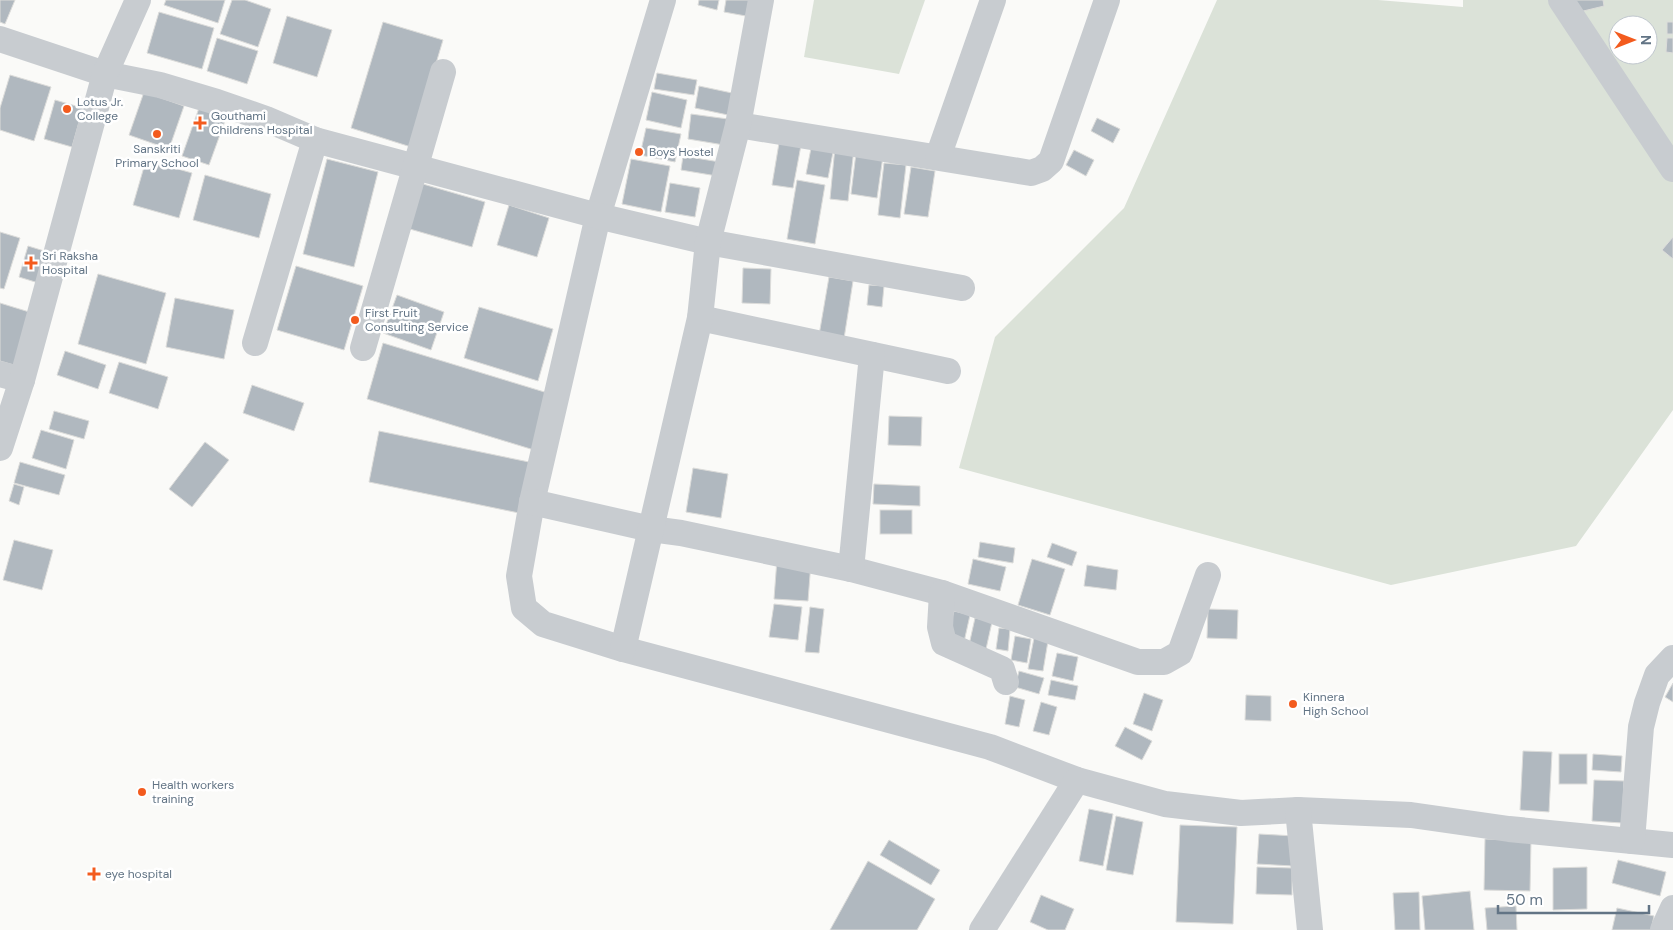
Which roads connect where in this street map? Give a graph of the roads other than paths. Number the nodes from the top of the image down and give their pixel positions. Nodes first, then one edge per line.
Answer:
1 (138, 0) edge
2 (663, 0) edge
3 (761, 0) edge
4 (993, 0) edge
5 (1107, 0) edge
6 (1562, 0) edge
7 (0, 39) edge
8 (443, 72) dead end
9 (105, 74) junction
10 (738, 125) junction
11 (315, 140) junction
12 (938, 157) junction
13 (416, 167) junction
14 (1673, 169) edge
15 (598, 216) junction
16 (708, 242) junction
17 (962, 288) dead end
18 (700, 318) junction
19 (255, 343) dead end
20 (363, 348) dead end
21 (872, 354) junction
22 (948, 371) dead end
23 (11, 377) edge
24 (0, 448) edge
25 (532, 502) junction
26 (651, 530) junction
27 (851, 569) junction
28 (1208, 575) dead end
29 (942, 593) junction
30 (623, 649) junction
31 (1673, 658) edge
32 (1006, 682) dead end
33 (1078, 780) junction
34 (1298, 810) junction
35 (1632, 841) junction
36 (1673, 845) edge
37 (1673, 908) edge
38 (982, 930) edge
39 (1310, 930) edge
40 (1663, 930) edge

1 - 9 street
2 - 15 street
3 - 10 street
4 - 12 street
5 - 12 street
6 - 14 street
7 - 9 street
8 - 13 street
9 - 11 street
9 - 23 street
10 - 12 street
10 - 16 street
11 - 13 street
11 - 19 street
13 - 15 street
13 - 20 street
15 - 16 street
15 - 25 street
16 - 17 street
16 - 18 street
18 - 21 street
18 - 26 street
21 - 22 street
21 - 27 street
23 - 24 street
25 - 26 street
25 - 30 street
26 - 27 street
26 - 30 street
27 - 29 street
28 - 29 street
29 - 32 street
30 - 33 street
31 - 35 street
33 - 34 street
33 - 38 street
34 - 35 street
34 - 39 street
35 - 36 street
37 - 40 street

